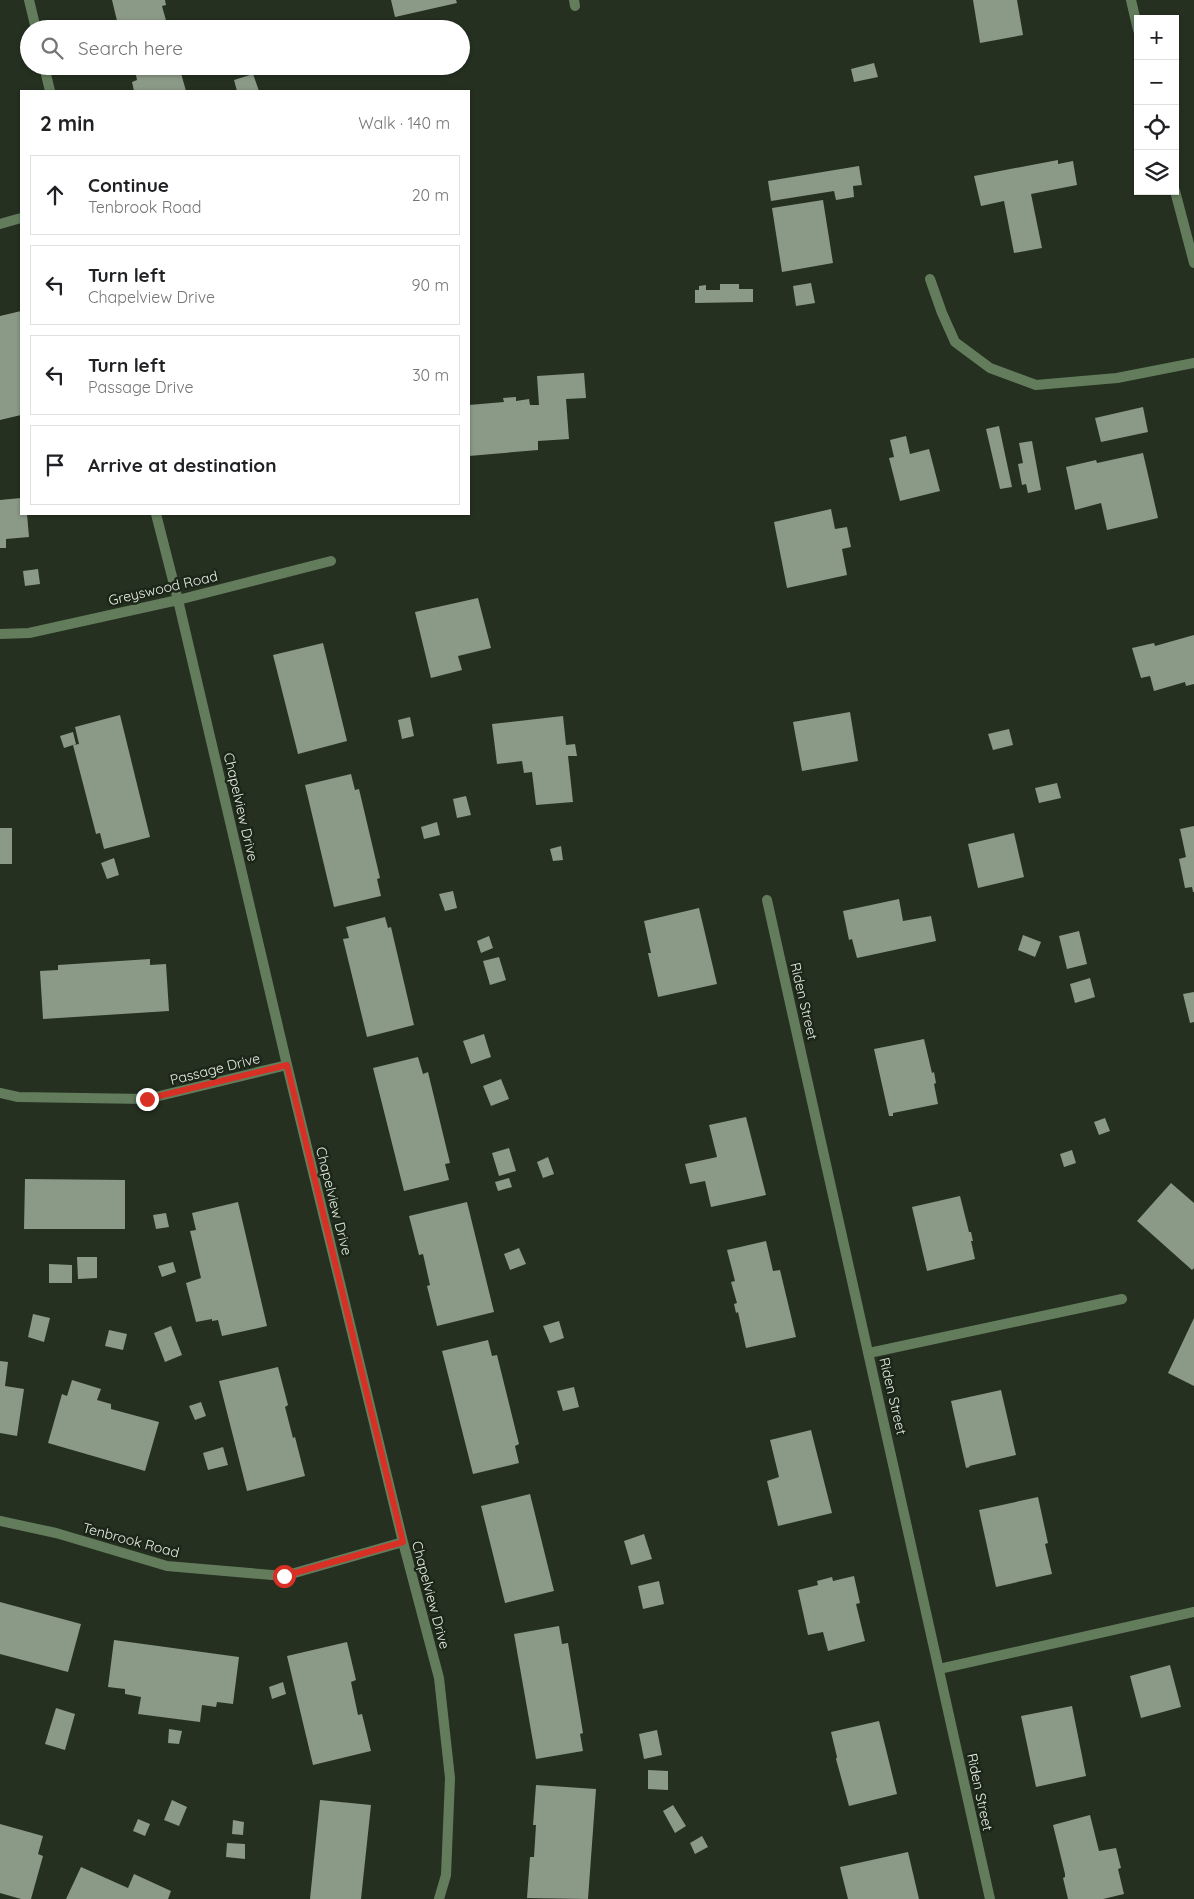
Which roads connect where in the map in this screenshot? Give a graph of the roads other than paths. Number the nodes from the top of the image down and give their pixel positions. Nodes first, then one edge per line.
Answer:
1 (29, 0) edge
2 (1131, 0) edge
3 (1134, 15) edge
4 (34, 20) edge
5 (46, 75) edge
6 (50, 90) edge
7 (1176, 195) edge
8 (20, 218) edge
9 (0, 224) edge
10 (1194, 263) edge
11 (930, 279) dead end
12 (1194, 363) edge
13 (156, 515) edge
14 (331, 561) dead end
15 (178, 600) junction
16 (0, 634) edge
17 (767, 900) dead end
18 (287, 1065) junction
19 (0, 1093) edge
20 (1122, 1299) dead end
21 (869, 1353) junction
22 (0, 1521) edge
23 (403, 1542) junction
24 (1194, 1612) edge
25 (939, 1669) junction
26 (439, 1899) edge
27 (990, 1899) edge

1 - 4 street
2 - 3 street
5 - 6 street
7 - 10 street
8 - 9 street
11 - 12 street
13 - 15 street, Chapelview Drive
14 - 15 street, Greyswood Road
15 - 16 street, Greyswood Road
15 - 18 street, Chapelview Drive
17 - 21 street, Riden Street
18 - 19 street, Passage Drive
18 - 23 street, Chapelview Drive
20 - 21 street
21 - 25 street, Riden Street
22 - 23 street, Tenbrook Road
23 - 26 street, Chapelview Drive
24 - 25 street
25 - 27 street, Riden Street

